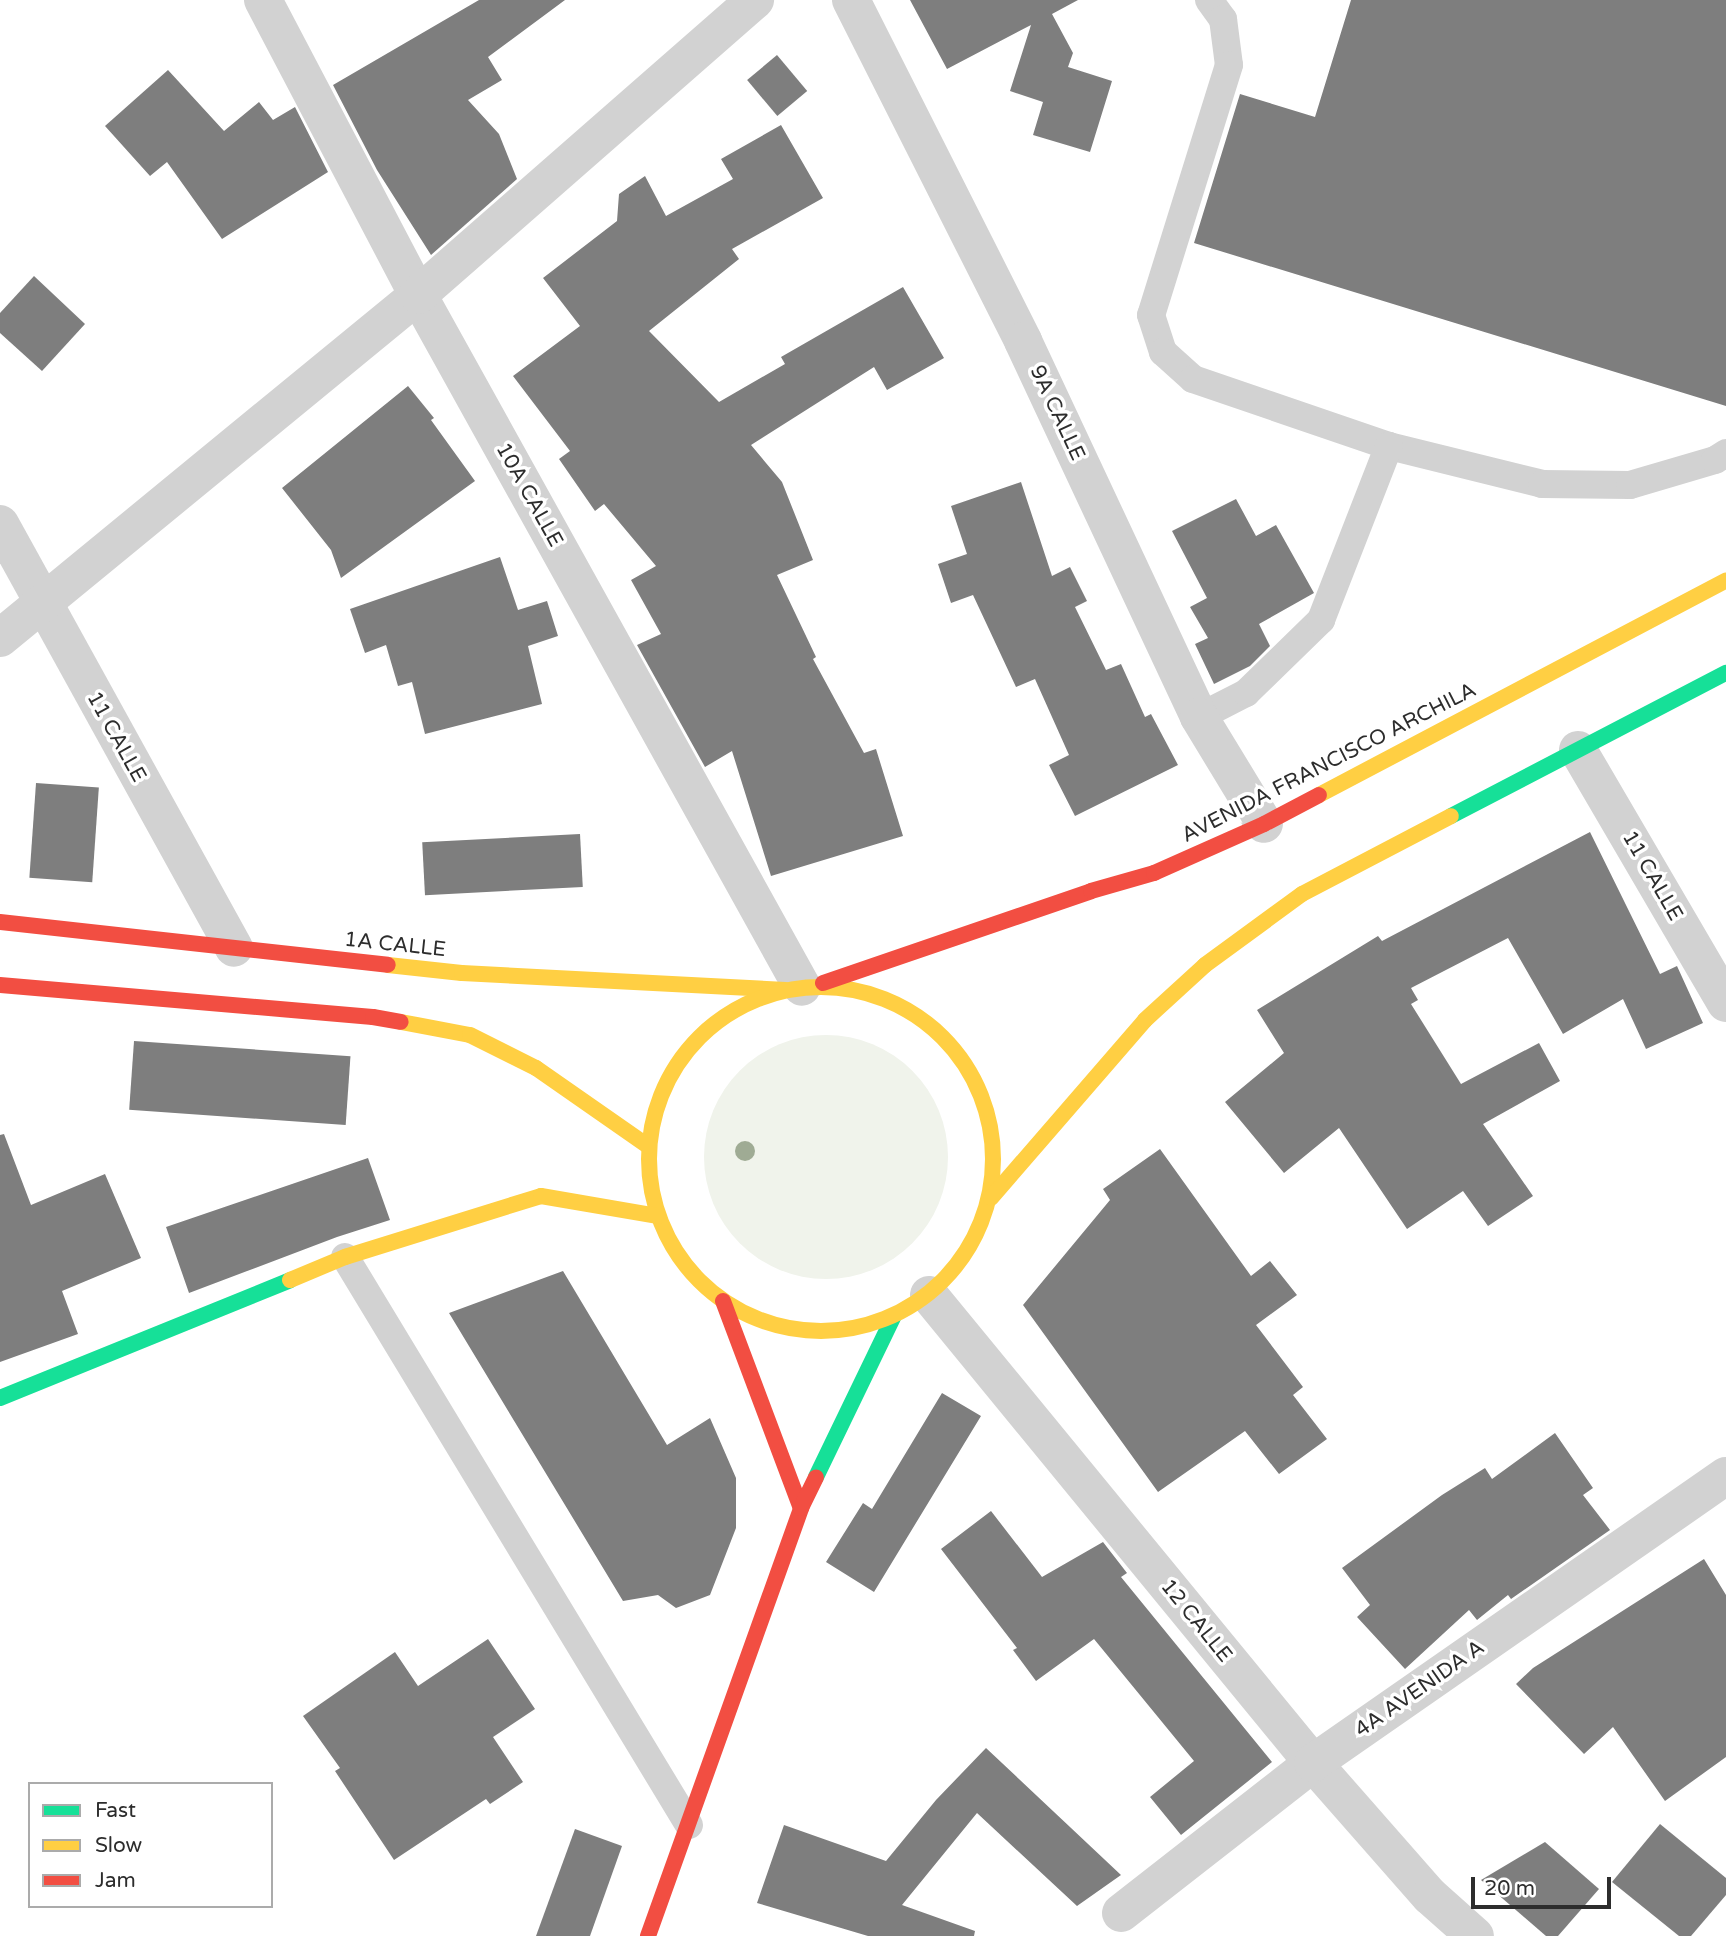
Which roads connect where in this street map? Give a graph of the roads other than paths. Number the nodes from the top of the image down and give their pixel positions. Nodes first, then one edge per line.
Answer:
1 (263, 0) edge
2 (755, 0) edge
3 (851, 0) edge
4 (1209, 0) edge
5 (418, 295) junction
6 (1389, 446) junction
7 (1726, 453) edge
8 (0, 524) edge
9 (1726, 580) edge
10 (41, 603) junction
11 (0, 638) edge
12 (1726, 674) edge
13 (1199, 717) junction
14 (1578, 750) junction
15 (1265, 824) junction
16 (0, 922) edge
17 (234, 948) junction
18 (0, 985) edge
19 (801, 988) junction
20 (1726, 1003) edge
21 (648, 1146) junction
22 (991, 1198) junction
23 (658, 1216) junction
24 (345, 1256) junction
25 (929, 1296) junction
26 (723, 1301) junction
27 (894, 1316) junction
28 (0, 1398) edge
29 (1726, 1476) edge
30 (801, 1508) junction
31 (1313, 1763) junction
32 (689, 1825) junction
33 (1121, 1913) dead end
34 (648, 1936) edge
35 (1475, 1936) edge

1 - 5 street, 10A CALLE
2 - 5 street
3 - 13 street, 9A CALLE
4 - 6 lane
5 - 10 street
5 - 19 street, 10A CALLE
6 - 7 lane
6 - 13 lane
8 - 10 street, 11 CALLE
9 - 15 main road, AVENIDA FRANCISCO ARCHILA
10 - 11 street
10 - 17 street, 11 CALLE
12 - 14 main road
13 - 15 street, 9A CALLE
14 - 20 street, 11 CALLE
14 - 22 main road
15 - 19 main road, AVENIDA FRANCISCO ARCHILA
16 - 17 main road, 1A CALLE
17 - 19 main road, 1A CALLE
18 - 21 main road
19 - 21 main road, AVENIDA FRANCISCO ARCHILA
19 - 22 main road, 1A CALLE
21 - 23 main road, AVENIDA FRANCISCO ARCHILA
22 - 25 main road, AVENIDA FRANCISCO ARCHILA
23 - 24 main road
23 - 26 main road, AVENIDA FRANCISCO ARCHILA
24 - 28 main road
24 - 32 lane
25 - 27 main road, AVENIDA FRANCISCO ARCHILA
25 - 31 street, 12 CALLE
26 - 27 main road, AVENIDA FRANCISCO ARCHILA
26 - 30 main road
27 - 30 main road
29 - 31 street, 4A AVENIDA A
30 - 32 main road
31 - 33 street, 4A AVENIDA A
31 - 35 street, 12 CALLE
32 - 34 main road

